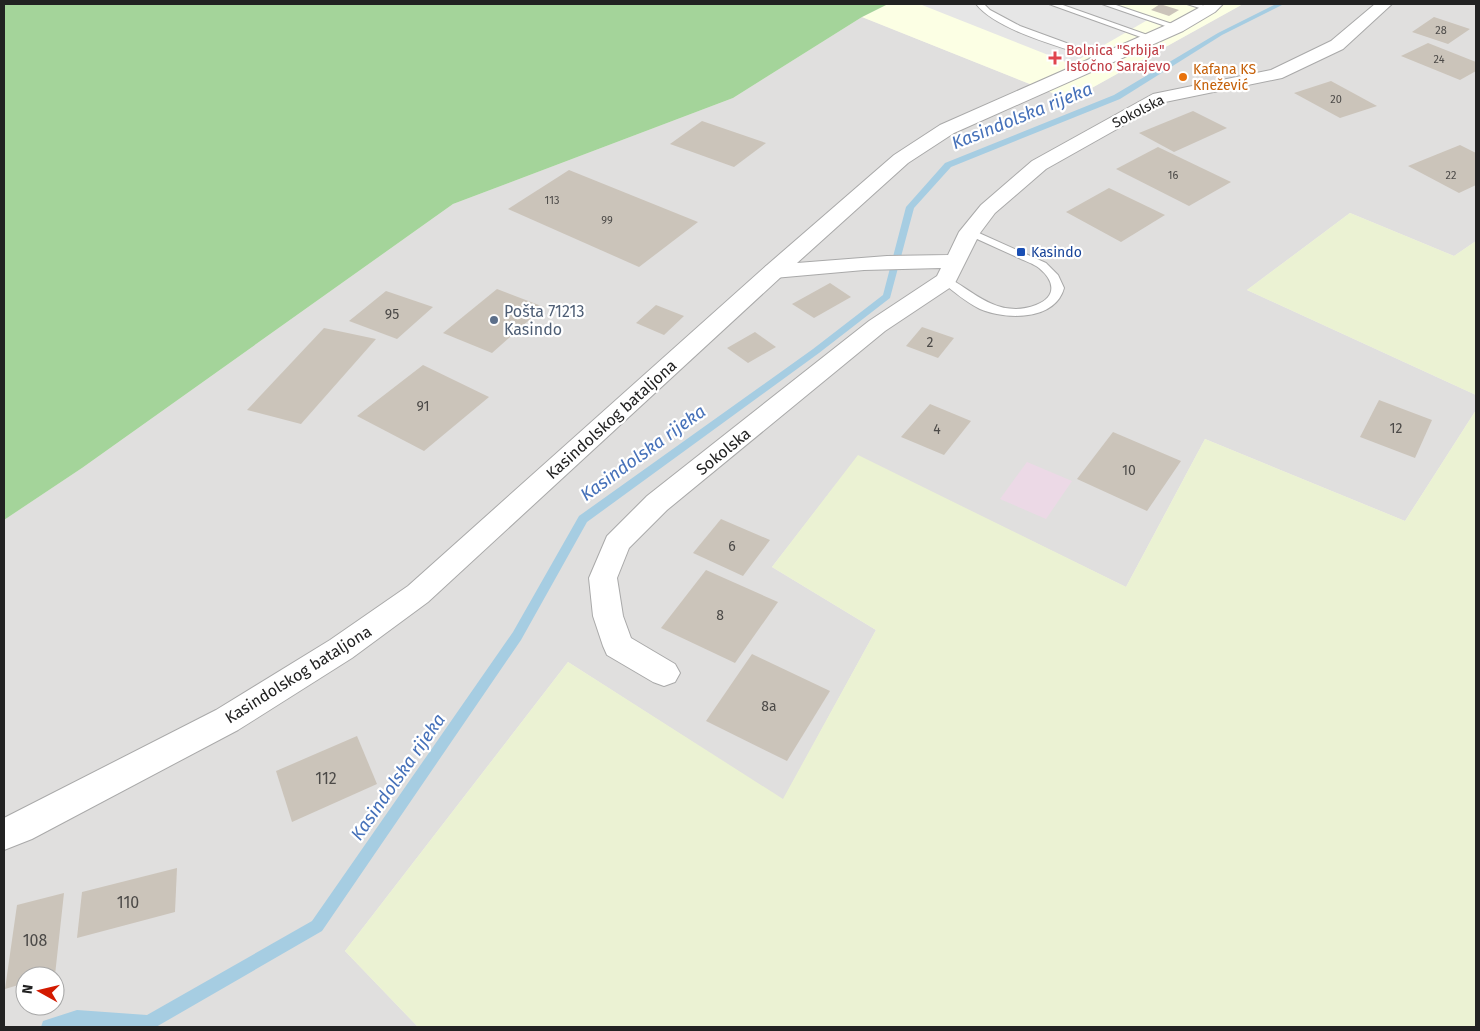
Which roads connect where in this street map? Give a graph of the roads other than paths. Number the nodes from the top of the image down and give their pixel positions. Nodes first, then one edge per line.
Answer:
1 (980, 4) edge
2 (1053, 4) edge
3 (1106, 4) edge
4 (1191, 4) edge
5 (1384, 4) edge
6 (1212, 6) edge
7 (1177, 27) junction
8 (1152, 38) junction
9 (1106, 59) junction
10 (970, 232) junction
11 (944, 268) junction
12 (774, 271) junction
13 (664, 674) dead end
14 (4, 834) edge

1 - 9 lane
2 - 8 lane
3 - 7 lane
4 - 6 lane
5 - 10 street, Sokolska
6 - 7 street, Kasindolskog bataljona
7 - 8 street, Kasindolskog bataljona
8 - 9 street, Kasindolskog bataljona
9 - 12 street, Kasindolskog bataljona
10 - 11 street, Sokolska
10 - 11 lane
11 - 12 street
11 - 13 street, Sokolska
12 - 14 street, Kasindolskog bataljona

